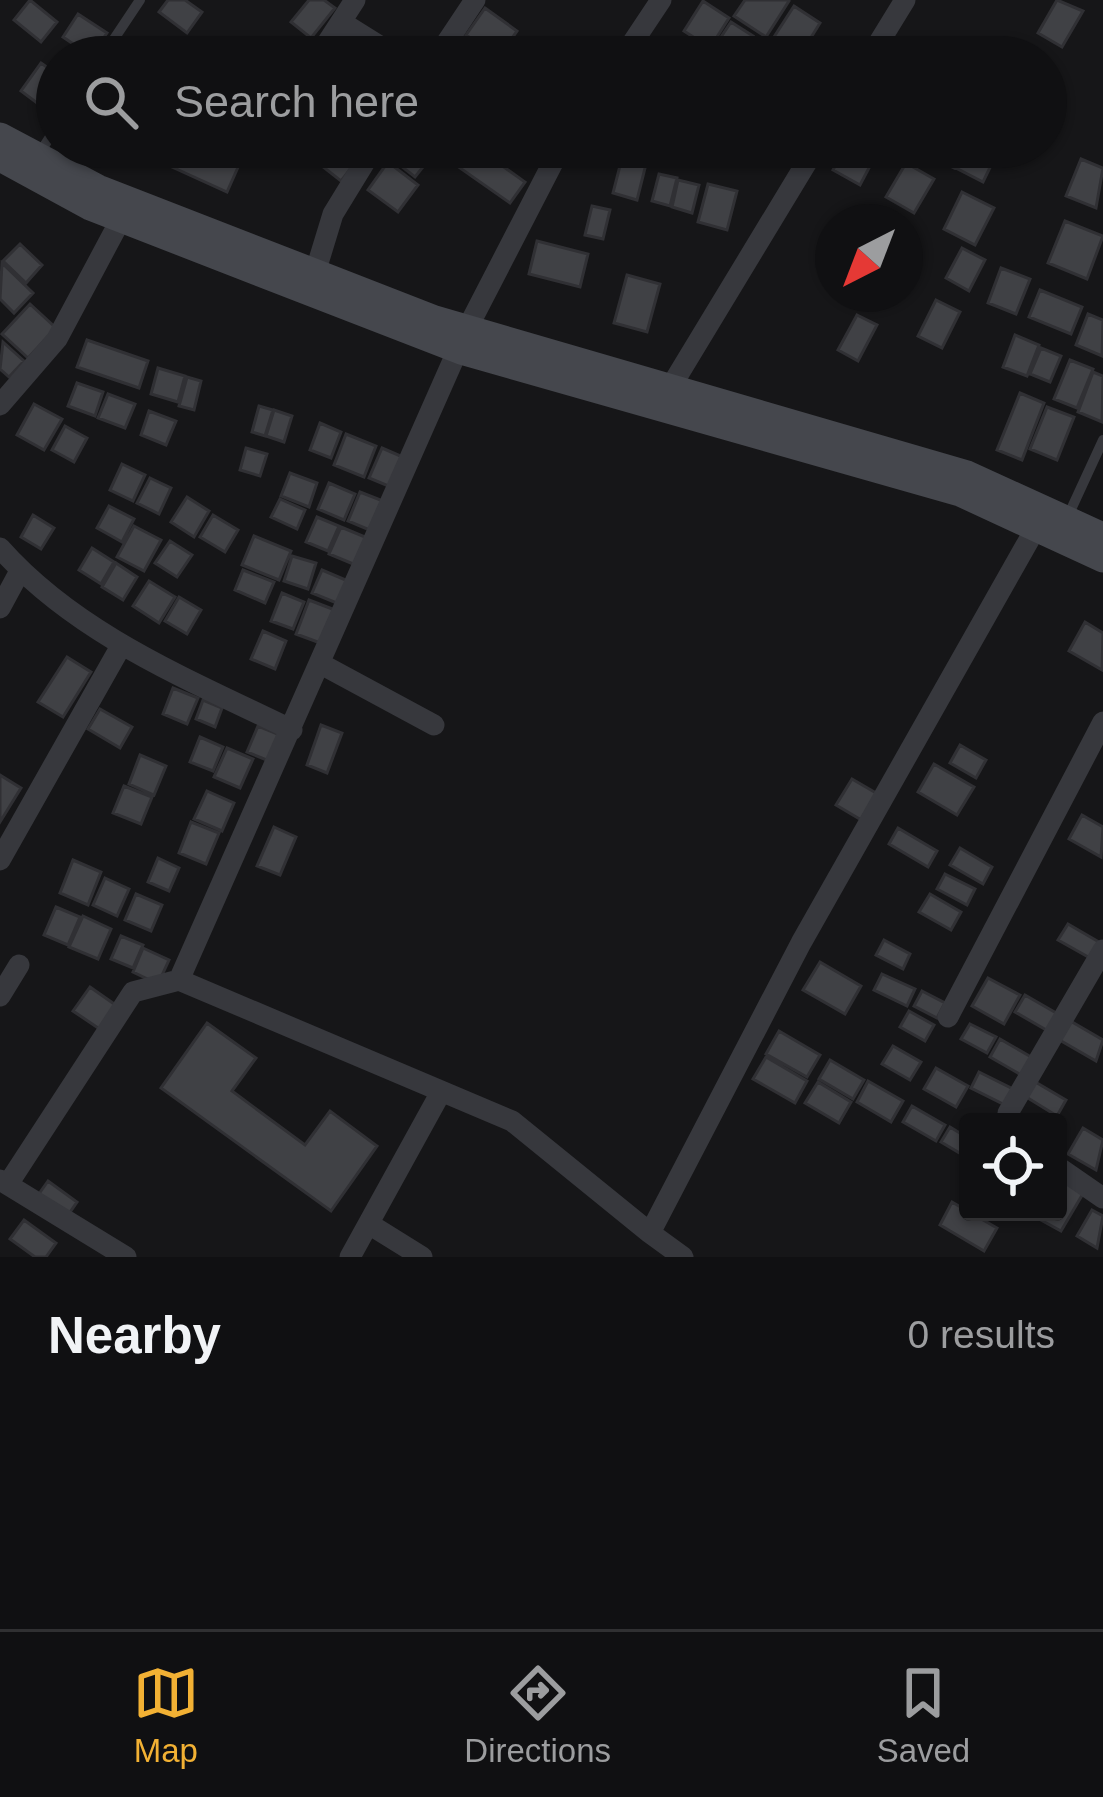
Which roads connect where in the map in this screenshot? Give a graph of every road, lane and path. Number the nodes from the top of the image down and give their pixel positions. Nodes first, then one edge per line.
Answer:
1 (140, 0) edge
2 (355, 0) edge
3 (476, 0) edge
4 (662, 0) edge
5 (905, 0) edge
6 (341, 22) junction
7 (116, 36) edge
8 (332, 36) edge
9 (363, 36) edge
10 (451, 36) edge
11 (637, 36) edge
12 (883, 36) edge
13 (0, 136) edge
14 (36, 146) edge
15 (14, 167) edge
16 (361, 168) edge
17 (550, 168) edge
18 (803, 168) edge
19 (121, 219) junction
20 (315, 273) junction
21 (464, 340) junction
22 (664, 398) junction
23 (0, 405) edge
24 (1103, 440) edge
25 (1049, 519) junction
26 (1103, 536) edge
27 (0, 548) edge
28 (1103, 559) edge
29 (20, 571) junction
30 (0, 608) edge
31 (121, 646) junction
32 (321, 664) junction
33 (1103, 722) edge
34 (434, 725) dead end
35 (292, 730) junction
36 (0, 860) edge
37 (1103, 950) edge
38 (20, 965) dead end
39 (179, 980) junction
40 (0, 995) edge
41 (948, 1017) dead end
42 (441, 1092) junction
43 (1008, 1113) dead end
44 (1067, 1174) edge
45 (4, 1182) edge
46 (1103, 1198) edge
47 (369, 1223) junction
48 (652, 1243) edge
49 (126, 1257) edge
50 (350, 1257) edge
51 (422, 1257) edge
52 (683, 1257) edge

1 - 7 lane
2 - 6 street
3 - 10 street
4 - 11 street
5 - 12 street
6 - 8 street
6 - 9 street
13 - 15 main road
14 - 15 lane
15 - 19 main road
15 - 20 main road
16 - 20 street
17 - 21 street
18 - 22 street
19 - 21 main road
19 - 23 street
20 - 21 main road
21 - 22 main road
21 - 32 street
22 - 25 main road
24 - 25 lane
25 - 26 main road
25 - 28 main road
25 - 48 street
27 - 29 street
29 - 30 street
29 - 31 street
31 - 35 street
31 - 36 street
32 - 34 street
32 - 35 street
33 - 41 street
35 - 39 street
37 - 43 street
38 - 40 street
39 - 42 street
39 - 45 street
42 - 47 street
42 - 48 street
44 - 46 street
45 - 49 street
47 - 50 street
47 - 51 street
48 - 52 street

